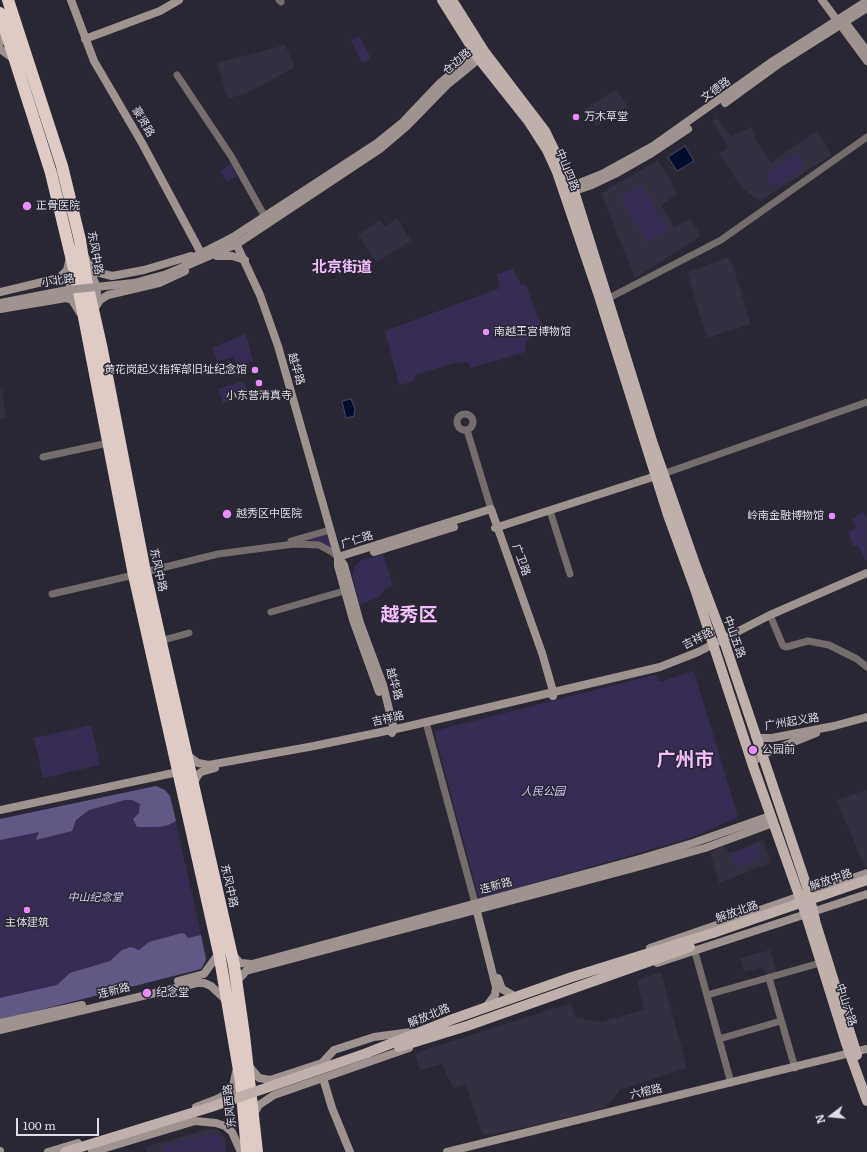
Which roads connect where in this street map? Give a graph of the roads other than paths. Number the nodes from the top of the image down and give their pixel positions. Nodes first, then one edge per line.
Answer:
1 (8, 0) edge
2 (71, 0) edge
3 (179, 0) edge
4 (442, 0) edge
5 (452, 0) edge
6 (822, 0) edge
7 (828, 0) edge
8 (867, 1) edge
9 (867, 8) edge
10 (0, 13) edge
11 (841, 21) junction
12 (5, 30) junction
13 (85, 39) junction
14 (0, 43) edge
15 (0, 49) edge
16 (867, 51) edge
17 (479, 55) junction
18 (15, 60) junction
19 (867, 61) edge
20 (177, 75) dead end
21 (867, 137) edge
22 (570, 189) junction
23 (264, 217) junction
24 (248, 236) junction
25 (235, 240) junction
26 (77, 254) junction
27 (200, 257) junction
28 (246, 260) junction
29 (166, 272) junction
30 (112, 276) junction
31 (50, 281) junction
32 (0, 292) edge
33 (114, 294) junction
34 (609, 298) junction
35 (0, 299) edge
36 (55, 299) junction
37 (0, 303) edge
38 (0, 309) edge
39 (93, 311) junction
40 (85, 322) junction
41 (626, 371) junction
42 (867, 402) edge
43 (467, 430) dead end
44 (108, 442) junction
45 (43, 457) dead end
46 (660, 475) junction
47 (550, 511) junction
48 (491, 512) junction
49 (496, 528) junction
50 (330, 530) junction
51 (270, 546) junction
52 (338, 557) junction
53 (140, 573) junction
54 (867, 573) edge
55 (570, 574) dead end
56 (344, 591) junction
57 (52, 594) dead end
58 (271, 612) dead end
59 (770, 615) junction
60 (189, 633) dead end
61 (723, 638) junction
62 (160, 640) junction
63 (714, 647) junction
64 (867, 667) edge
65 (552, 693) junction
66 (867, 717) edge
67 (427, 726) junction
68 (834, 726) junction
69 (392, 731) junction
70 (755, 736) junction
71 (187, 755) junction
72 (761, 755) junction
73 (752, 763) junction
74 (178, 772) junction
75 (193, 784) junction
76 (0, 810) edge
77 (771, 819) junction
78 (867, 873) edge
79 (867, 880) edge
80 (867, 887) edge
81 (867, 894) edge
82 (806, 905) junction
83 (476, 907) junction
84 (714, 936) junction
85 (225, 952) junction
86 (695, 952) junction
87 (820, 963) junction
88 (602, 967) junction
89 (769, 978) junction
90 (604, 979) junction
91 (237, 981) junction
92 (707, 995) junction
93 (516, 997) junction
94 (228, 1002) junction
95 (486, 1007) junction
96 (781, 1021) junction
97 (0, 1024) edge
98 (0, 1030) edge
99 (433, 1032) junction
100 (719, 1039) junction
101 (867, 1050) edge
102 (853, 1053) junction
103 (367, 1054) junction
104 (242, 1060) junction
105 (322, 1063) junction
106 (795, 1068) junction
107 (332, 1075) junction
108 (323, 1078) junction
109 (731, 1083) junction
110 (867, 1084) edge
111 (867, 1101) edge
112 (195, 1107) junction
113 (253, 1116) junction
114 (195, 1121) junction
115 (48, 1152) edge
116 (65, 1152) edge
117 (77, 1152) edge
118 (92, 1152) edge
119 (241, 1152) edge
120 (247, 1152) edge
121 (257, 1152) edge
122 (350, 1152) edge
123 (447, 1152) edge

1 - 26 highway, 东风中路
2 - 13 street, 豪贤路
3 - 13 street
4 - 17 main road, 中山四路
5 - 17 main road, 中山四路
6 - 11 street
7 - 11 street
8 - 11 street, 文德路
9 - 11 street, 文德路
10 - 12 highway, 东风中路
11 - 16 street
11 - 19 street
11 - 22 street, 文德路
12 - 14 street
12 - 18 highway, 东风中路
13 - 27 street, 豪贤路
15 - 18 street
17 - 22 main road, 中山四路
17 - 23 street, 仓边路
17 - 24 street, 仓边路
18 - 26 highway, 东风中路
20 - 23 street
21 - 34 street
22 - 34 main road, 中山四路
22 - 41 main road, 中山四路
23 - 25 street, 仓边路
24 - 25 street, 仓边路
24 - 28 street
25 - 27 street, 仓边路
25 - 28 street, 越华路
26 - 30 street
26 - 31 street, 小北路
26 - 39 highway, 东风中路
26 - 40 highway, 东风中路
27 - 28 street
27 - 29 street, 仓边路
27 - 30 street, 仓边路
27 - 33 street, 仓边路
28 - 50 street, 越华路
29 - 35 street, 小北路
29 - 37 street, 小北路, bridge
30 - 33 street
31 - 32 street, 小北路
31 - 36 street
33 - 39 street, 仓边路
34 - 41 main road, 中山四路
36 - 38 street, 小北路
36 - 40 street, 小北路
39 - 53 highway, 东风中路
40 - 44 highway, 东风中路
41 - 46 main road, 中山五路
42 - 46 street
43 - 48 street, 广卫路
44 - 45 street
44 - 53 highway, 东风中路
46 - 47 street
46 - 61 main road, 中山五路
46 - 63 main road, 中山五路
47 - 49 street
47 - 55 street
48 - 49 street, 广卫路
48 - 52 street, 广仁路
49 - 65 street, 广卫路
50 - 51 street
50 - 52 street, 越华路
51 - 52 street
51 - 53 street
52 - 56 street, 越华路
52 - 69 street, 越华路
53 - 57 street
53 - 62 highway, 东风中路
53 - 74 highway, 东风中路
54 - 59 street, 吉祥路
56 - 58 street
56 - 69 street, 越华路
59 - 61 street, 吉祥路
59 - 64 street
60 - 62 street
61 - 63 street, 吉祥路
61 - 70 main road, 中山五路
62 - 71 highway, 东风中路
63 - 65 street, 吉祥路
63 - 73 main road, 中山五路
65 - 67 street, 吉祥路
65 - 69 street, 吉祥路
66 - 68 street, 广州起义路
67 - 69 street, 吉祥路
67 - 83 street
68 - 70 street, 广州起义路
68 - 72 street, 广州起义路
69 - 71 street, 吉祥路
69 - 75 street, 吉祥路
70 - 72 main road, 中山五路
71 - 75 highway, 东风中路
72 - 73 street, 广州起义路
72 - 82 main road, 中山五路
73 - 77 main road, 中山五路
74 - 76 street
74 - 85 highway, 东风中路
75 - 85 highway, 东风中路
77 - 82 main road, 中山五路
77 - 83 street, 连新路
78 - 82 street
79 - 82 main road, 解放中路, bridge
80 - 82 main road, 解放中路
81 - 82 street
82 - 84 main road, 解放北路
82 - 86 street
82 - 87 main road, 中山六路
82 - 88 street
82 - 102 main road, 中山六路
83 - 85 street, 连新路
83 - 91 street, 连新路
83 - 93 street
83 - 95 street
84 - 88 main road, 解放北路
84 - 90 main road, 解放北路
85 - 91 highway, 东风中路
85 - 94 highway, 东风中路
85 - 97 street, 连新路
86 - 90 street
86 - 92 street
87 - 89 street
87 - 102 main road, 中山六路
88 - 93 main road, 解放北路
89 - 92 street
89 - 96 street
90 - 99 main road, 解放北路
91 - 104 highway, 东风中路
92 - 100 street
93 - 95 main road, 解放北路
94 - 98 street, 连新路
94 - 104 highway, 东风中路
95 - 99 main road, 解放北路
96 - 100 street
96 - 106 street
99 - 103 main road, 解放北路
99 - 105 street
99 - 107 street
100 - 109 street
101 - 102 street, 六榕路
102 - 106 street, 六榕路
102 - 110 main road, 中山六路
102 - 111 main road, 中山六路
103 - 116 main road, 解放北路, bridge
103 - 117 main road, 解放北路
104 - 105 street
104 - 112 street
104 - 113 highway, 东风中路
104 - 119 street
104 - 120 highway, 东风西路
105 - 107 street
106 - 109 street, 六榕路
107 - 108 street
108 - 113 street
108 - 122 street
109 - 123 street, 六榕路
112 - 114 street
112 - 115 street
113 - 121 highway, 东风中路
114 - 118 street
114 - 119 street

